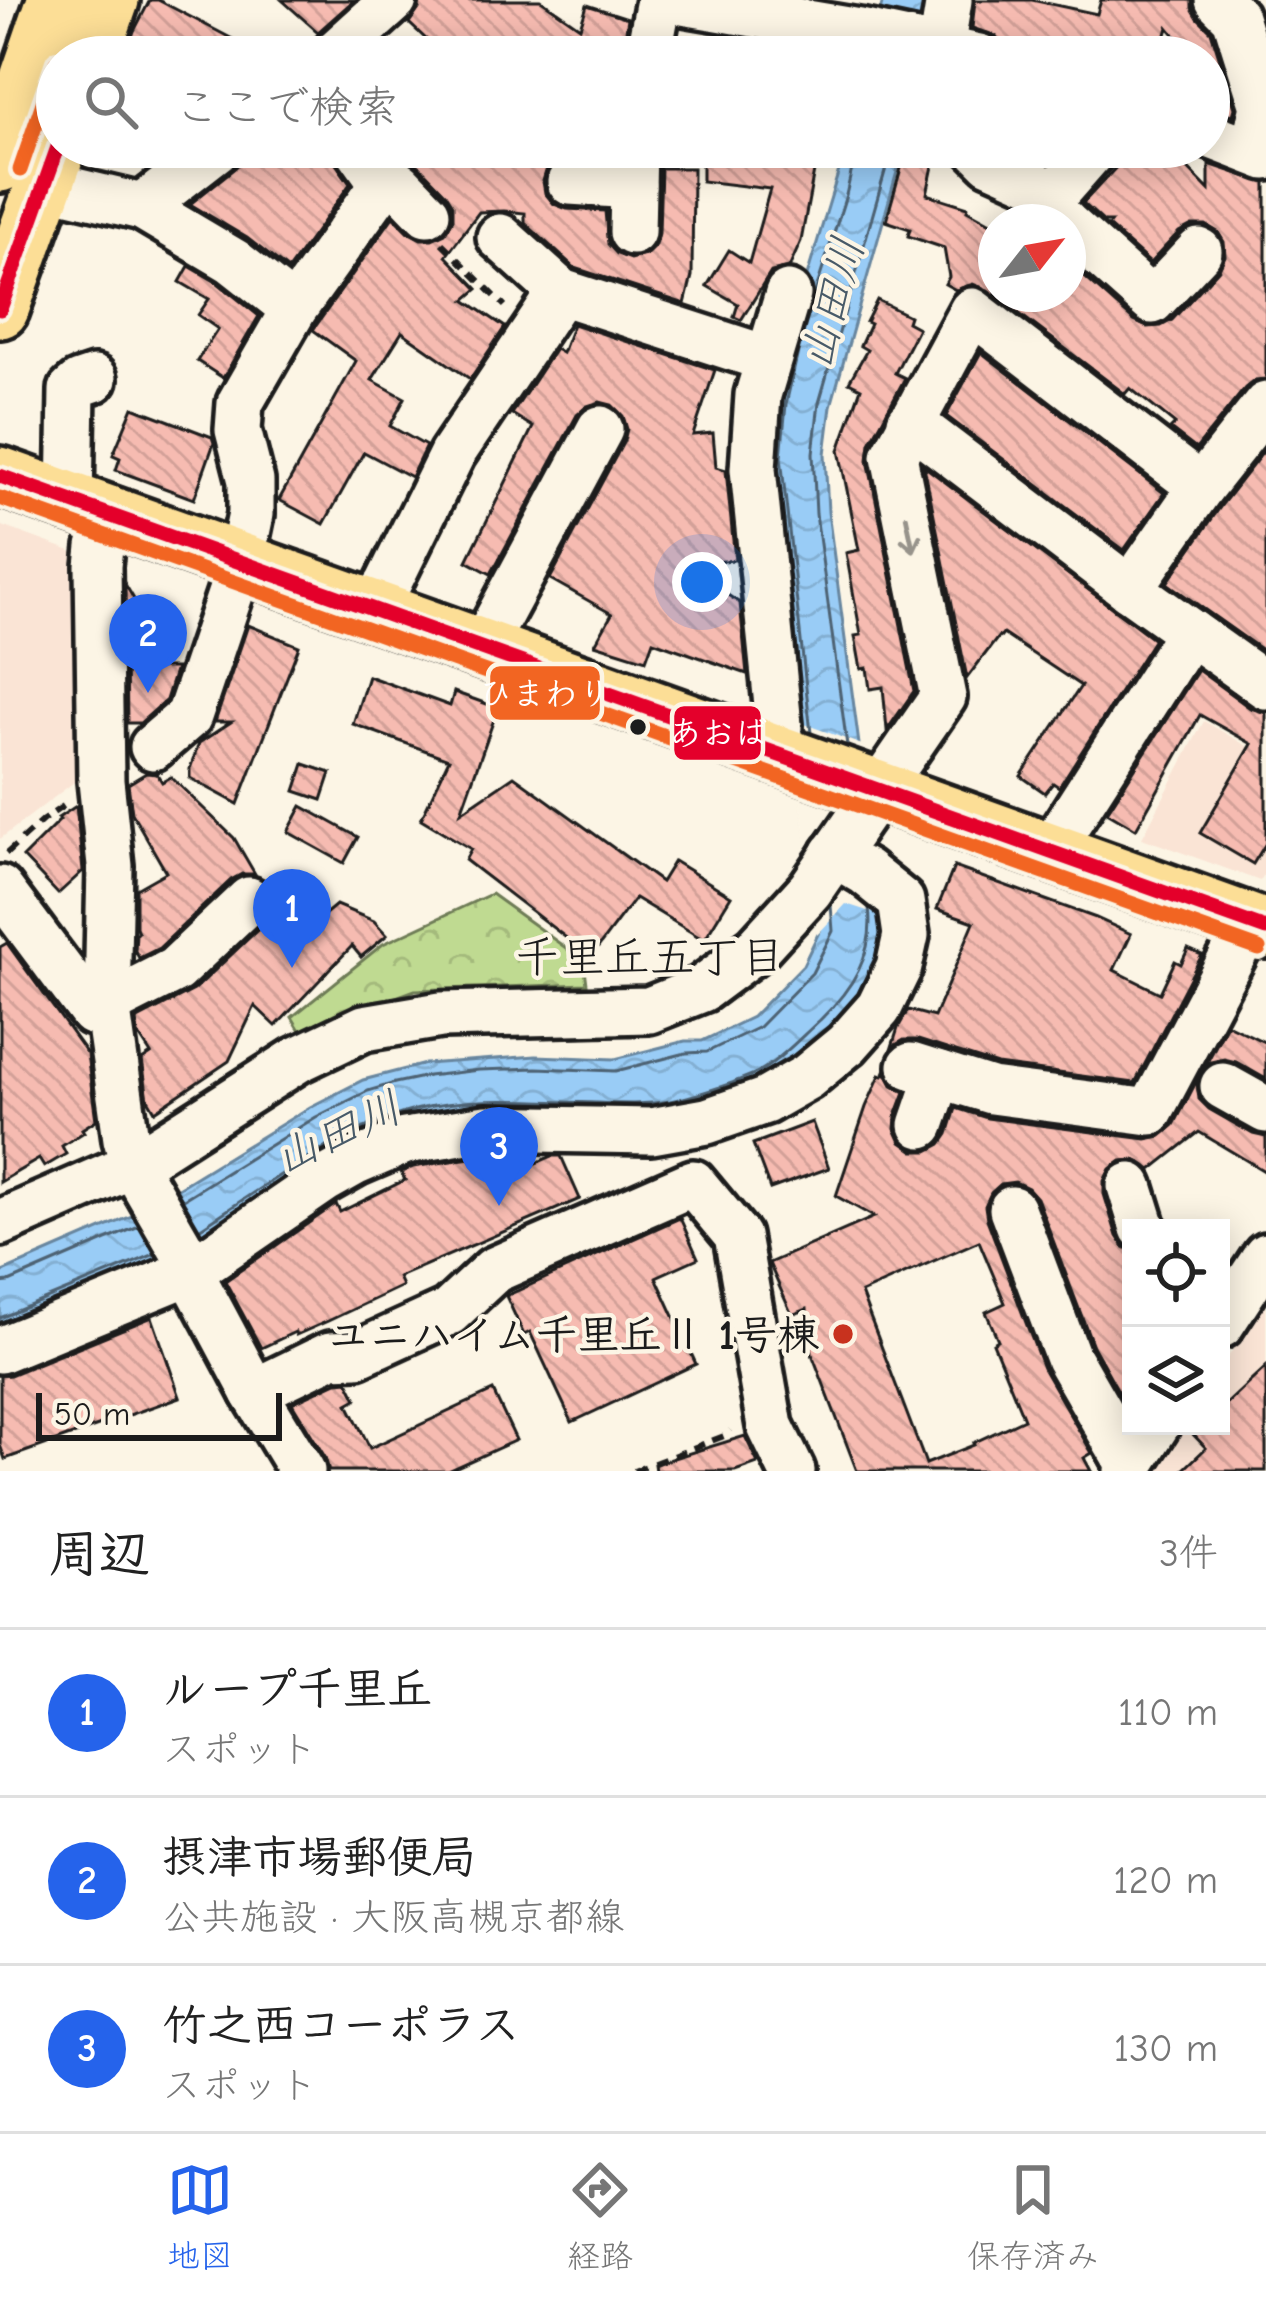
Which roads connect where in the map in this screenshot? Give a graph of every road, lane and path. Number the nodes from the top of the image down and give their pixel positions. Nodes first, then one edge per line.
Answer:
1 (56, 0) edge
2 (110, 0) edge
3 (394, 0) edge
4 (659, 0) edge
5 (671, 0) edge
6 (949, 0) edge
7 (1218, 0) edge
8 (51, 36) edge
9 (97, 36) edge
10 (354, 36) edge
11 (652, 36) edge
12 (879, 36) edge
13 (956, 36) edge
14 (1230, 143) edge
15 (1259, 154) edge
16 (34, 165) edge
17 (42, 168) edge
18 (192, 168) edge
19 (372, 168) edge
20 (626, 168) edge
21 (634, 168) edge
22 (1006, 168) edge
23 (1078, 168) edge
24 (1030, 179) dead end
25 (569, 182) dead end
26 (383, 184) junction
27 (1048, 204) edge
28 (142, 207) junction
29 (427, 213) joint
30 (632, 232) dead end
31 (500, 237) dead end
32 (1086, 242) edge
33 (1199, 250) dead end
34 (561, 292) junction
35 (788, 294) dead end
36 (0, 309) edge
37 (294, 309) junction
38 (536, 332) junction
39 (768, 359) junction
40 (94, 379) dead end
41 (1266, 405) edge
42 (910, 422) junction
43 (600, 429) dead end
44 (0, 476) edge
45 (1201, 487) junction
46 (90, 508) junction
47 (241, 562) junction
48 (1130, 589) junction
49 (372, 609) junction
50 (1190, 632) junction
51 (481, 650) junction
52 (1266, 686) edge
53 (153, 747) dead end
54 (784, 756) junction
55 (101, 781) junction
56 (882, 791) junction
57 (1050, 851) junction
58 (0, 859) edge
59 (822, 872) junction
60 (0, 889) edge
61 (249, 900) dead end
62 (1258, 926) edge
63 (107, 1004) junction
64 (1223, 1086) dead end
65 (1266, 1110) edge
66 (922, 1125) dead end
67 (140, 1178) junction
68 (1012, 1209) dead end
69 (0, 1223) edge
70 (1266, 1256) edge
71 (187, 1263) junction
72 (1230, 1311) edge
73 (0, 1350) edge
74 (254, 1392) junction
75 (766, 1402) junction
76 (1150, 1435) edge
77 (1129, 1468) edge
78 (302, 1471) edge
79 (634, 1471) edge
80 (792, 1471) edge

1 - 8 main road
2 - 9 main road
3 - 10 street
4 - 11 street
5 - 12 street
6 - 13 street
7 - 15 street
14 - 15 street
16 - 36 main road
17 - 28 street
18 - 28 street
19 - 26 street
20 - 25 street
21 - 30 street
22 - 24 street
23 - 27 street
26 - 29 street
26 - 37 street
28 - 37 street
29 - 38 path
31 - 34 street
32 - 33 street
34 - 38 street
34 - 39 street
35 - 39 street
37 - 47 street
38 - 49 street
39 - 54 street
40 - 46 street
41 - 45 street
42 - 45 street
42 - 48 street
42 -> 56 street
43 - 51 street
44 - 46 main road
45 - 48 street
46 - 47 main road
46 - 55 street
47 - 49 main road
47 - 53 street
48 - 50 street
49 - 51 main road
50 - 52 street
50 - 57 street
51 - 54 main road
54 - 56 main road
55 - 58 path
55 - 63 street
56 - 57 main road
56 - 59 street
57 - 62 main road
59 - 67 street
59 - 71 street
60 - 63 street
61 - 63 street
62 - 66 street
63 - 67 street
64 - 65 street
67 - 69 street
67 - 71 street
68 - 77 street
70 - 72 street
71 - 73 street
71 - 74 street
74 - 75 street
74 - 78 street
75 - 79 path
75 - 80 street
76 - 77 street

